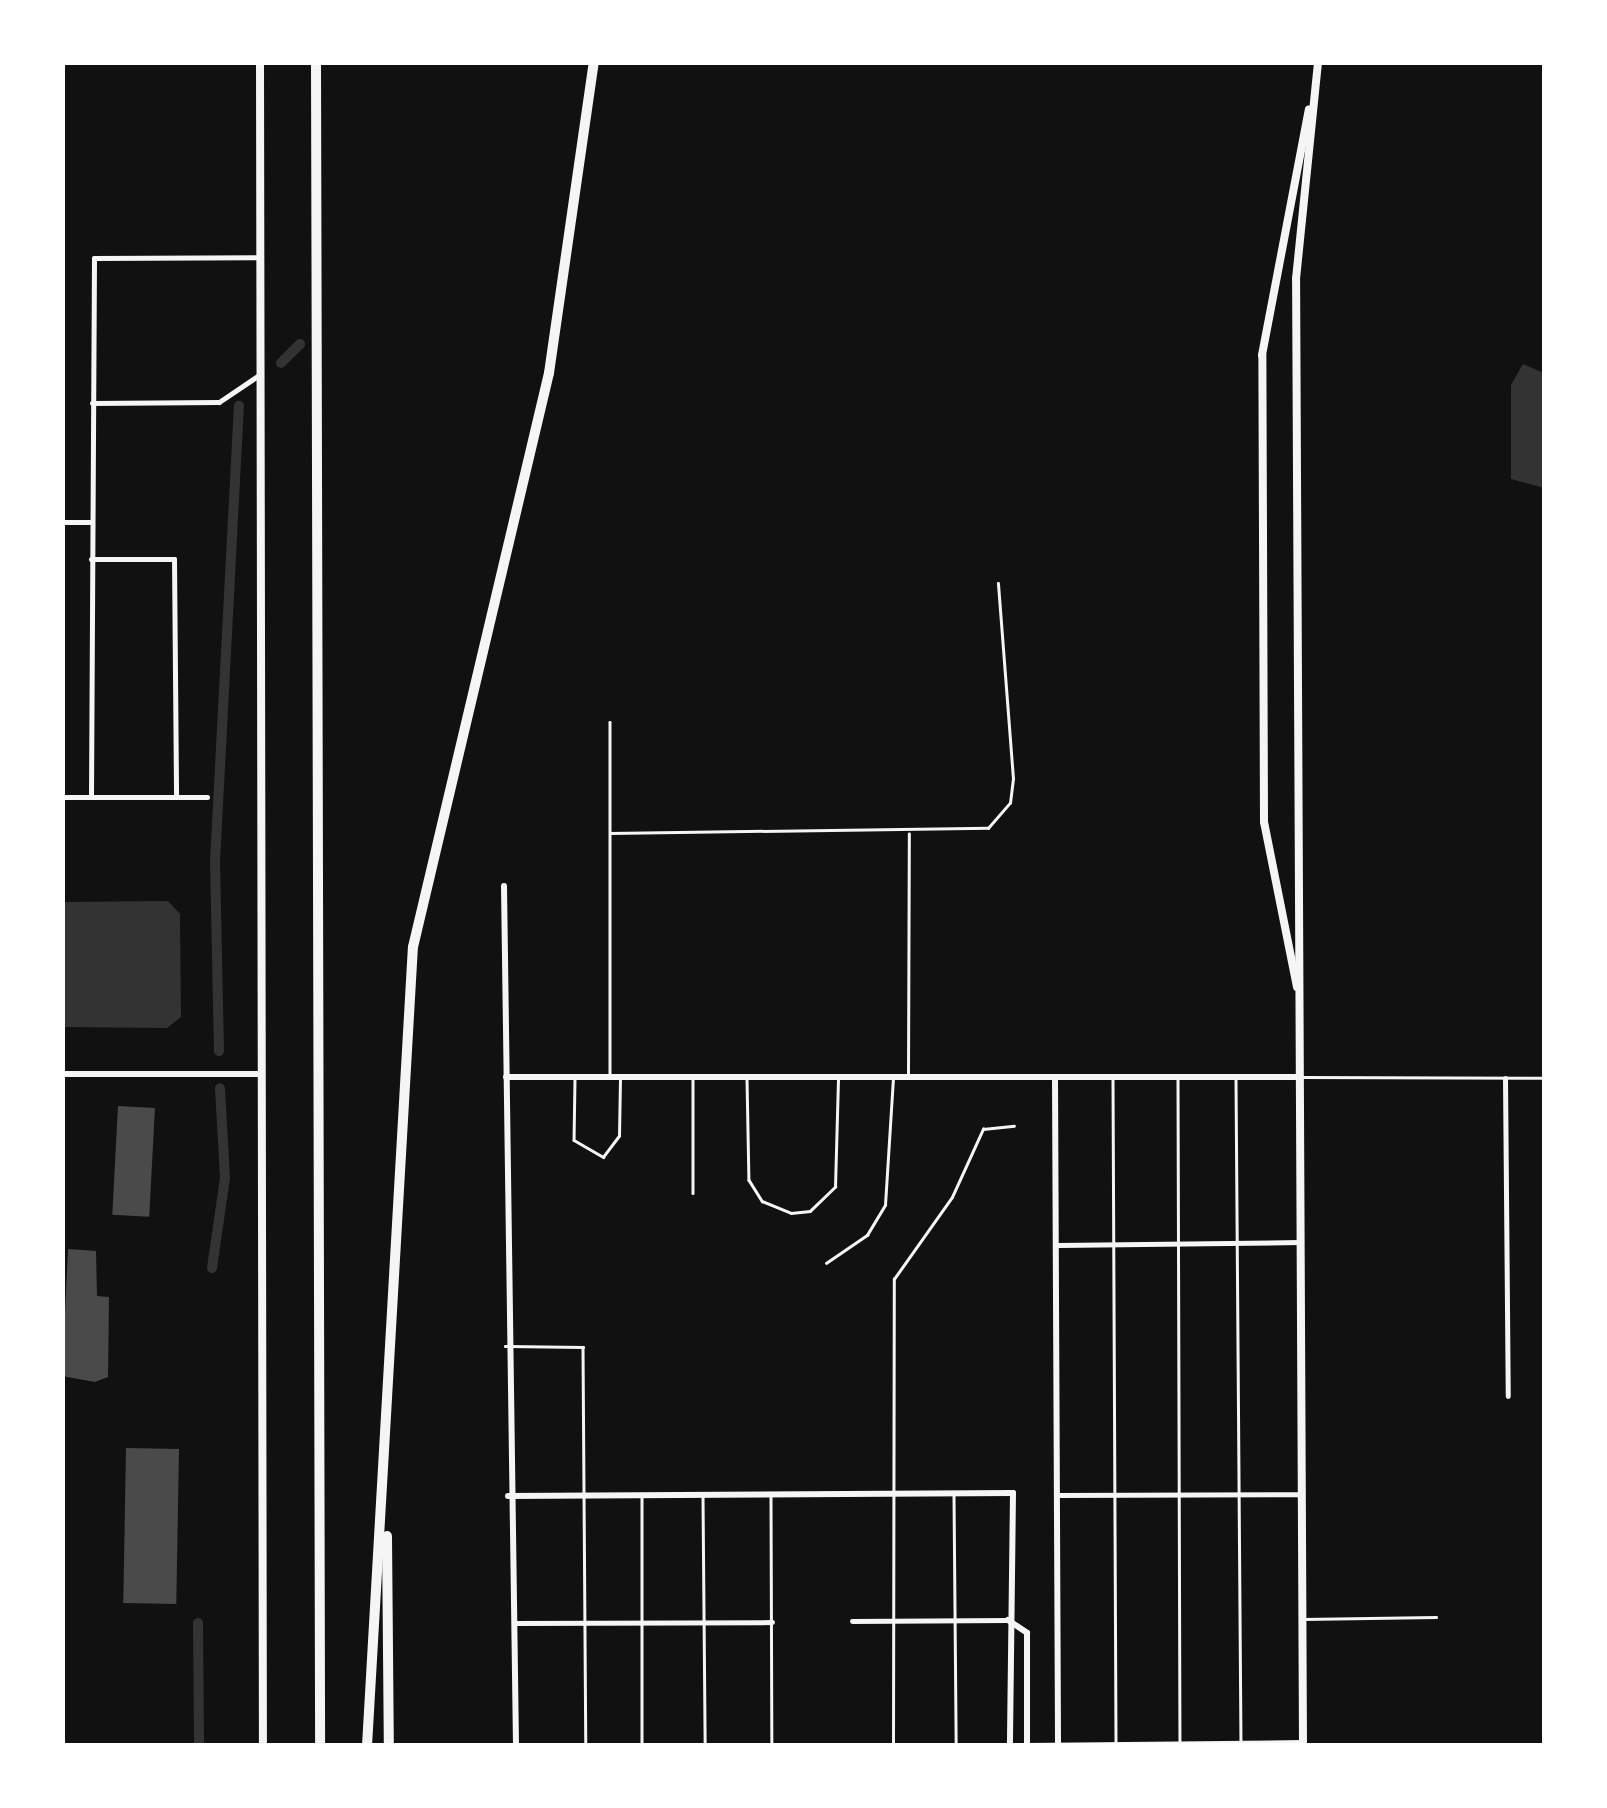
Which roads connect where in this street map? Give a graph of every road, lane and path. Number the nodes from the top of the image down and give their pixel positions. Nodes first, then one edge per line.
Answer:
1 (260, 62) edge
2 (316, 62) edge
3 (1318, 62) edge
4 (594, 66) edge
5 (1312, 100) junction
6 (261, 258) junction
7 (262, 374) junction
8 (92, 403) junction
9 (62, 522) edge
10 (90, 522) junction
11 (90, 559) junction
12 (998, 584) dead end
13 (610, 722) dead end
14 (62, 796) edge
15 (92, 797) junction
16 (176, 797) junction
17 (207, 797) dead end
18 (909, 832) junction
19 (610, 833) junction
20 (504, 886) dead end
21 (1299, 1001) junction
22 (62, 1074) edge
23 (262, 1074) junction
24 (892, 1076) junction
25 (908, 1076) junction
26 (748, 1077) junction
27 (838, 1077) junction
28 (1113, 1077) junction
29 (1178, 1077) junction
30 (1236, 1077) junction
31 (1300, 1077) junction
32 (506, 1078) junction
33 (575, 1078) junction
34 (610, 1078) junction
35 (620, 1078) junction
36 (693, 1078) junction
37 (1054, 1078) junction
38 (1505, 1078) junction
39 (1544, 1078) edge
40 (1014, 1126) dead end
41 (693, 1193) dead end
42 (1300, 1242) junction
43 (1237, 1243) junction
44 (1114, 1244) junction
45 (1179, 1244) junction
46 (1058, 1245) junction
47 (826, 1263) dead end
48 (505, 1346) junction
49 (1508, 1396) dead end
50 (387, 1465) junction
51 (954, 1493) junction
52 (771, 1494) junction
53 (1238, 1494) junction
54 (1302, 1494) junction
55 (642, 1495) junction
56 (704, 1495) junction
57 (893, 1495) junction
58 (1115, 1495) junction
59 (1180, 1495) junction
60 (508, 1496) junction
61 (584, 1496) junction
62 (1057, 1496) junction
63 (1436, 1617) dead end
64 (1302, 1618) junction
65 (955, 1620) junction
66 (1008, 1620) junction
67 (852, 1621) dead end
68 (893, 1621) junction
69 (642, 1622) junction
70 (704, 1622) junction
71 (772, 1622) junction
72 (585, 1623) junction
73 (511, 1624) junction
74 (1303, 1744) edge
75 (1058, 1745) edge
76 (1116, 1745) edge
77 (1180, 1745) edge
78 (1241, 1745) edge
79 (263, 1746) edge
80 (320, 1746) edge
81 (368, 1746) edge
82 (390, 1746) edge
83 (516, 1746) edge
84 (586, 1746) edge
85 (642, 1746) edge
86 (704, 1746) edge
87 (772, 1746) edge
88 (893, 1746) edge
89 (956, 1746) edge
90 (1010, 1746) edge
91 (1027, 1746) edge

1 - 6 main road
2 - 80 highway
3 - 5 main road
4 - 50 highway
5 - 21 main road
5 - 21 main road
6 - 7 main road
6 - 8 street
7 - 8 street
7 - 23 main road
8 - 10 street
9 - 10 street
10 - 11 street
11 - 15 street
11 - 16 street
12 - 18 lane
13 - 19 lane
14 - 15 street
15 - 16 street
16 - 17 street
18 - 19 lane
18 - 25 lane
19 - 34 lane
20 - 32 street
21 - 31 main road
22 - 23 street
23 - 79 main road
24 - 25 street
24 - 27 street
24 - 47 lane
25 - 37 street
26 - 27 street
26 - 27 lane
26 - 36 street
28 - 29 street
28 - 37 street
28 - 44 lane
29 - 30 street
29 - 45 lane
30 - 31 street
30 - 43 lane
31 - 38 lane
31 - 42 main road
32 - 33 street
32 - 48 street
33 - 34 street
33 - 35 lane
34 - 35 street
35 - 36 street
36 - 41 lane
37 - 46 street
38 - 39 lane
38 - 49 street
40 - 57 lane
42 - 43 street
42 - 54 main road
43 - 45 street
43 - 53 lane
44 - 45 street
44 - 46 street
44 - 58 lane
45 - 59 lane
46 - 62 street
48 - 60 street
48 - 61 lane
50 - 81 highway
50 - 82 highway
51 - 57 street
51 - 65 lane
51 - 66 street
52 - 56 street
52 - 57 street
52 - 71 lane
53 - 54 street
53 - 59 street
53 - 78 lane
54 - 64 main road
55 - 56 street
55 - 61 street
55 - 69 lane
56 - 70 lane
57 - 68 lane
58 - 59 street
58 - 62 street
58 - 76 lane
59 - 77 lane
60 - 61 street
60 - 73 street
61 - 72 lane
62 - 75 street
63 - 64 lane
64 - 74 main road
65 - 66 street
65 - 68 street
65 - 89 lane
66 - 90 street
66 - 91 street
67 - 68 street
68 - 88 lane
69 - 70 street
69 - 72 street
69 - 85 lane
70 - 71 street
70 - 86 lane
71 - 87 lane
72 - 73 street
72 - 84 lane
73 - 83 street
74 - 78 street
75 - 76 street
75 - 91 street
76 - 77 street
77 - 78 street

